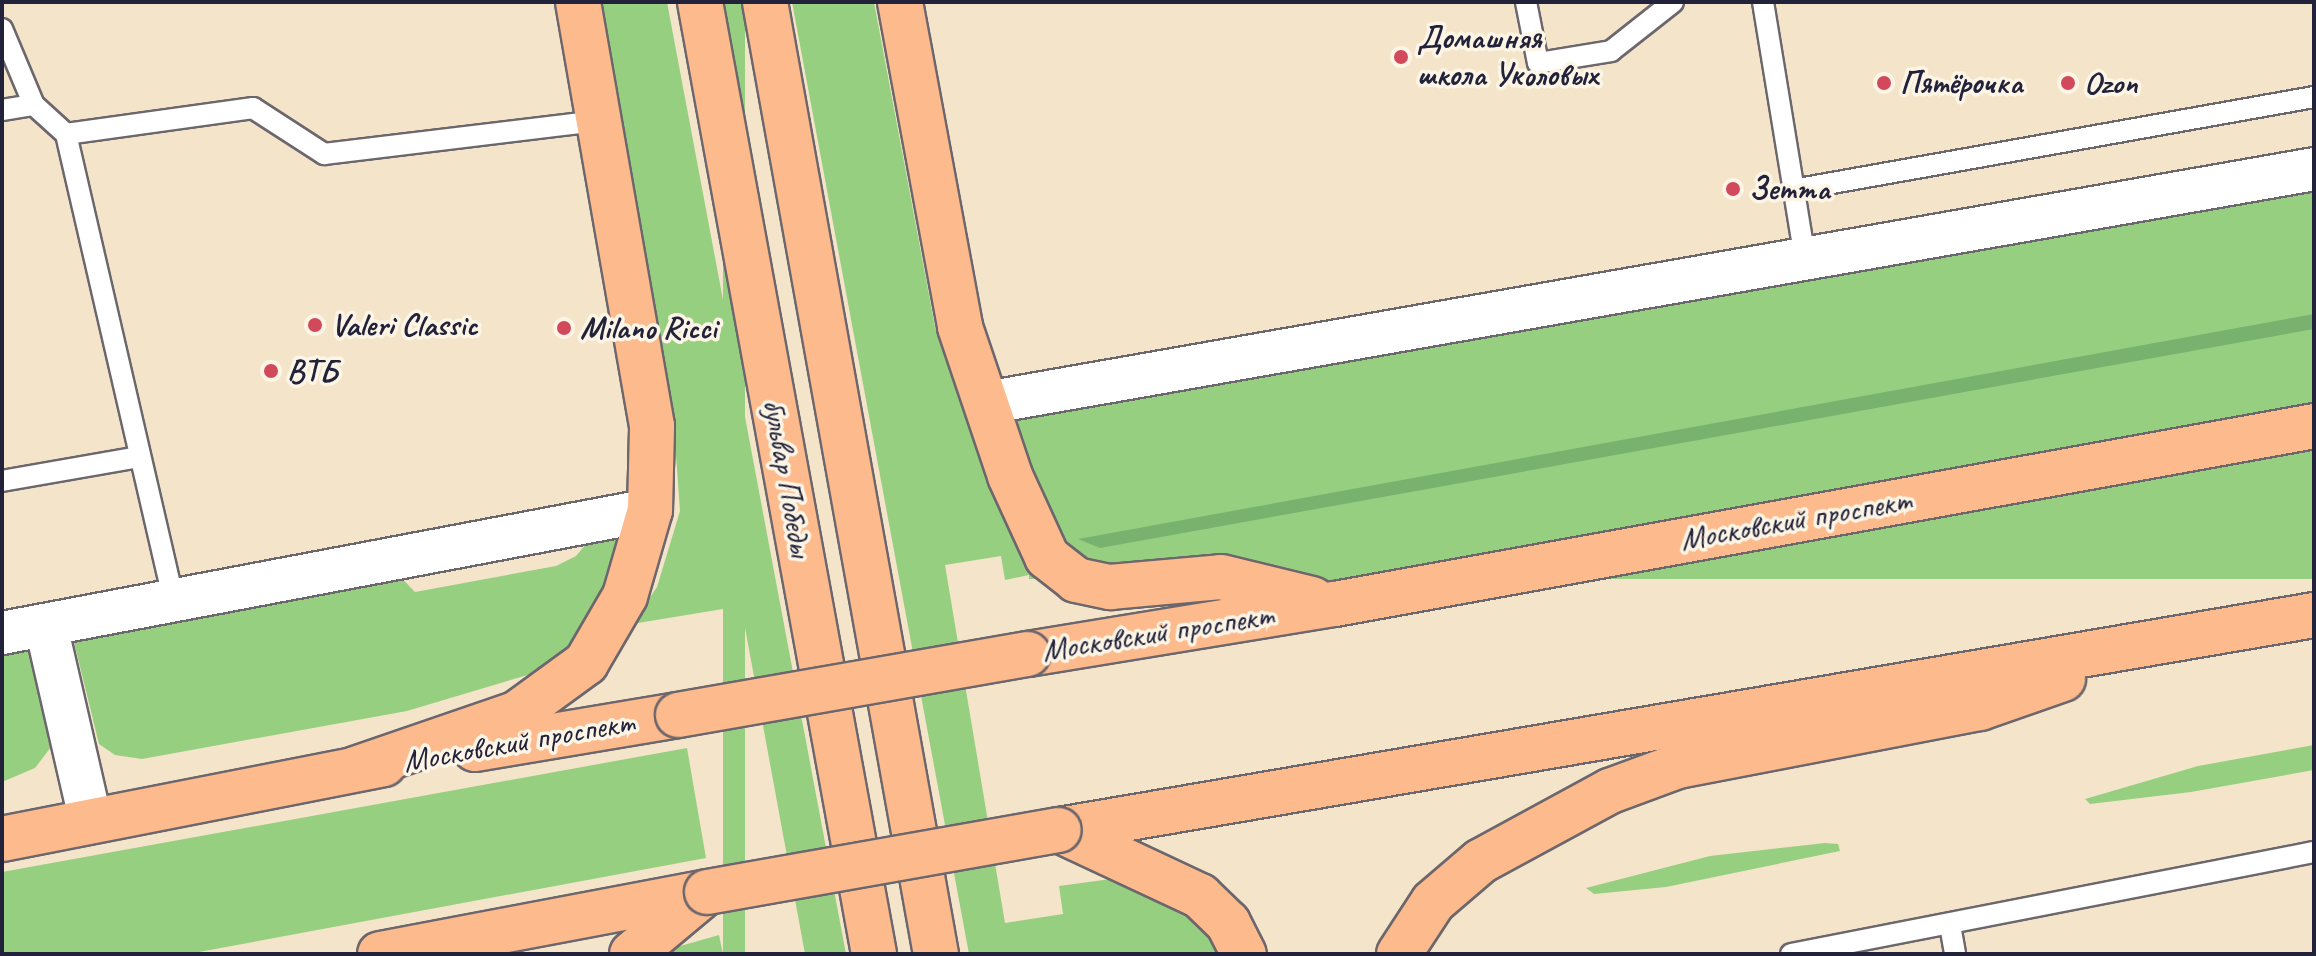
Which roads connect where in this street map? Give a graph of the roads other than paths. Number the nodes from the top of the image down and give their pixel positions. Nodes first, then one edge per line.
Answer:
1 (578, 2) edge
2 (700, 2) edge
3 (765, 2) edge
4 (900, 2) edge
5 (1526, 2) edge
6 (1673, 2) edge
7 (1763, 2) edge
8 (2, 29) edge
9 (2314, 97) edge
10 (34, 105) junction
11 (2, 110) edge
12 (597, 121) junction
13 (66, 134) junction
14 (2314, 169) edge
15 (1793, 190) junction
16 (1805, 259) junction
17 (986, 403) junction
18 (2312, 426) edge
19 (140, 457) junction
20 (2, 481) edge
21 (650, 510) junction
22 (174, 601) junction
23 (1335, 604) junction
24 (2314, 615) edge
25 (46, 626) junction
26 (2248, 627) junction
27 (2, 633) edge
28 (2314, 634) edge
29 (2175, 639) junction
30 (355, 769) junction
31 (91, 822) junction
32 (1059, 830) junction
33 (2, 839) edge
34 (2314, 852) edge
35 (707, 892) junction
36 (1950, 925) junction
37 (380, 954) edge
38 (632, 954) edge
39 (874, 954) edge
40 (936, 954) edge
41 (1244, 954) edge
42 (1399, 954) edge
43 (1791, 954) edge
44 (1955, 954) edge

1 - 12 main road
2 - 39 main road, бульвар Победы
3 - 40 main road, бульвар Победы
4 - 17 main road
5 - 6 lane
7 - 15 lane
8 - 10 lane
9 - 15 lane
10 - 11 lane
10 - 13 lane
12 - 13 lane
12 - 21 main road
13 - 19 lane
14 - 16 street
15 - 16 lane
16 - 17 street
17 - 23 main road
18 - 23 main road, Московский проспект
19 - 20 lane
19 - 22 lane
21 - 22 street
21 - 30 main road
22 - 25 street
23 - 30 main road, Московский проспект, bridge
24 - 26 main road
25 - 27 street
25 - 31 street
26 - 28 lane
26 - 29 main road
29 - 32 main road
29 - 42 main road
30 - 31 main road, Московский проспект
31 - 33 main road, Московский проспект
32 - 35 main road, bridge
32 - 41 main road
34 - 36 lane
35 - 37 main road
35 - 38 main road
36 - 43 lane
36 - 44 lane

